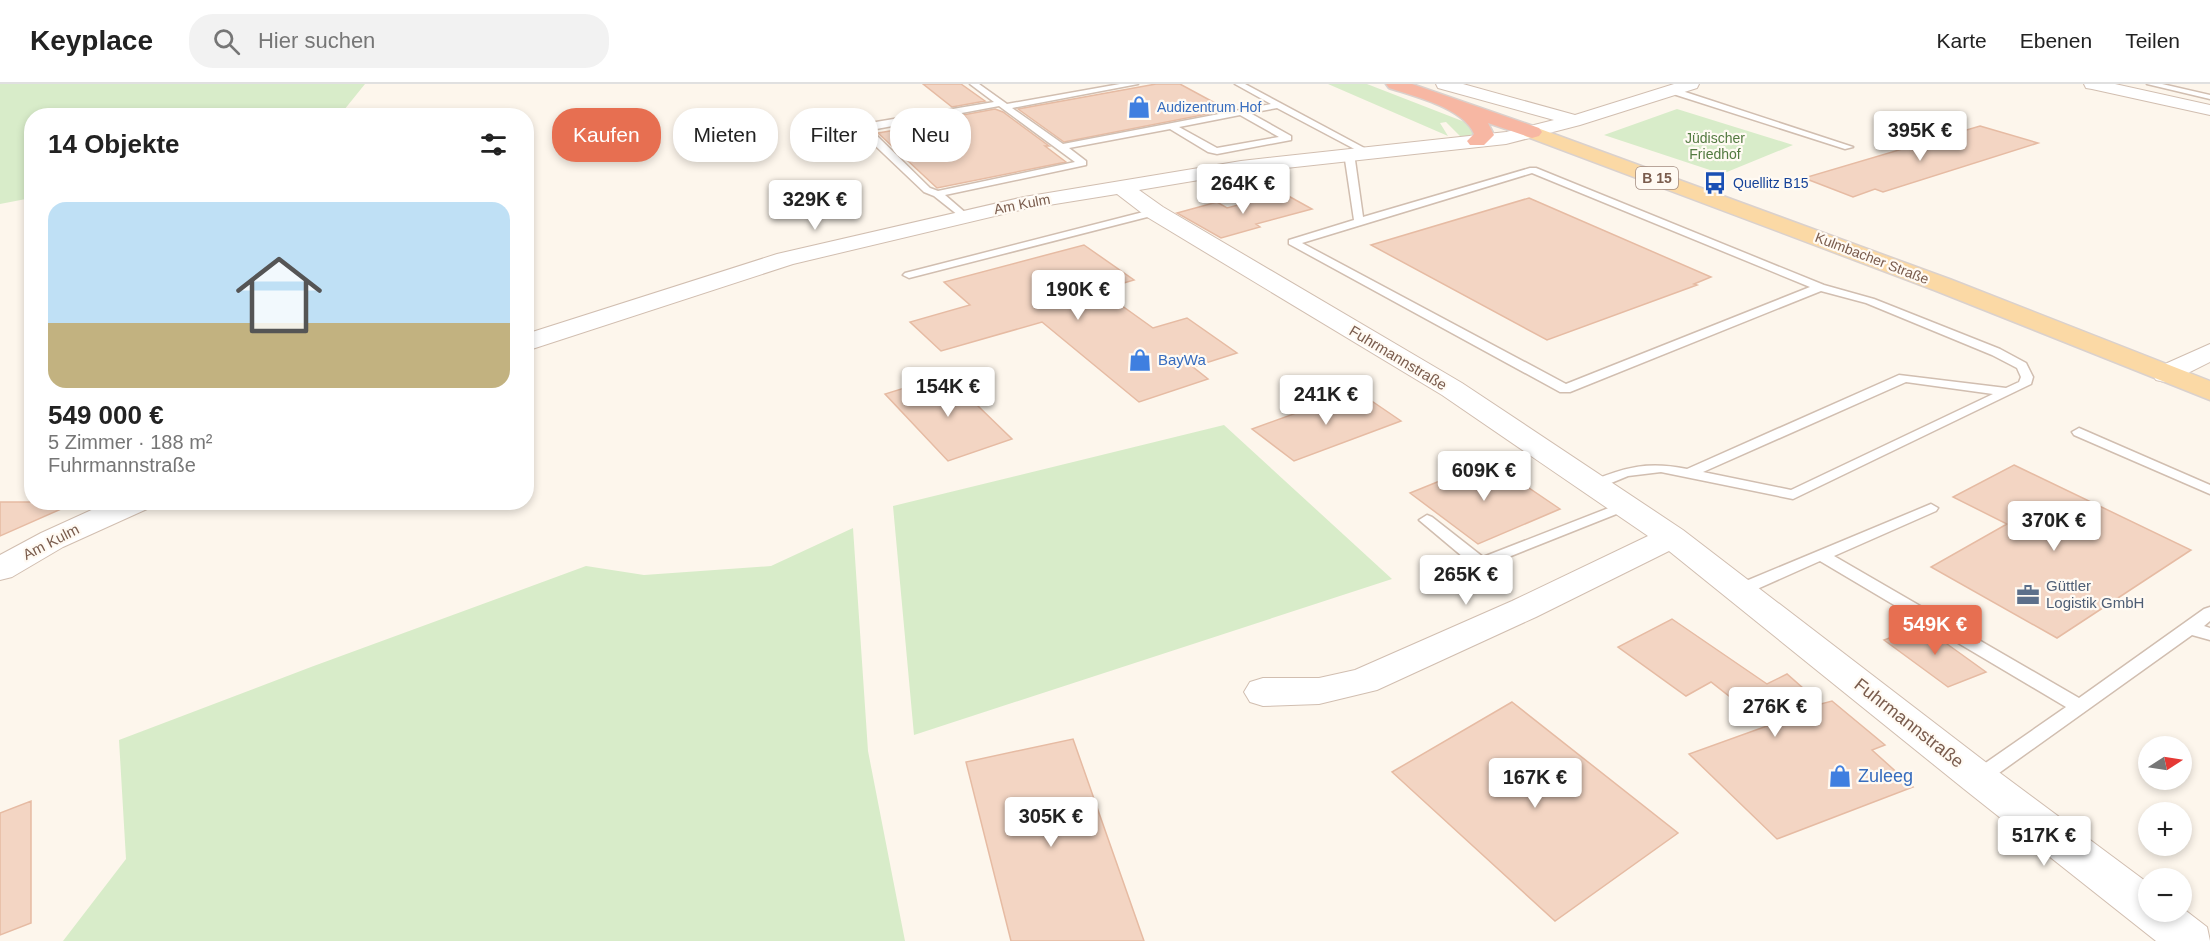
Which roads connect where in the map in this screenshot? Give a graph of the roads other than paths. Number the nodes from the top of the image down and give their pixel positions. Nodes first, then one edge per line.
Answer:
1 (974, 84) edge
2 (1134, 84) edge
3 (1239, 84) edge
4 (1395, 84) edge
5 (1444, 84) edge
6 (1691, 84) edge
7 (2092, 84) edge
8 (2151, 84) edge
9 (1673, 91) junction
10 (2210, 97) edge
11 (1453, 104) junction
12 (1005, 105) junction
13 (1279, 105) junction
14 (2210, 110) edge
15 (1241, 112) junction
16 (1574, 121) junction
17 (1171, 126) junction
18 (1532, 132) junction
19 (1477, 141) junction
20 (1062, 147) junction
21 (1848, 147) dead end
22 (1357, 152) junction
23 (1120, 186) junction
24 (937, 194) junction
25 (1155, 212) junction
26 (963, 216) junction
27 (1359, 222) junction
28 (909, 274) dead end
29 (1820, 287) junction
30 (534, 340) edge
31 (2210, 352) edge
32 (2165, 374) junction
33 (2210, 391) edge
34 (2007, 392) junction
35 (2079, 432) dead end
36 (1690, 473) junction
37 (1594, 485) junction
38 (2210, 490) edge
39 (1624, 506) junction
40 (1930, 508) dead end
41 (118, 510) edge
42 (1427, 520) dead end
43 (1672, 537) junction
44 (1821, 555) junction
45 (0, 569) edge
46 (1740, 590) junction
47 (2210, 613) edge
48 (2190, 628) junction
49 (2210, 634) edge
50 (1263, 692) dead end
51 (2079, 706) junction
52 (1978, 778) junction
53 (2138, 900) edge
54 (2166, 922) edge
55 (2191, 941) edge

1 - 12 lane
2 - 12 lane
3 - 13 lane
4 - 11 highway, B 15
5 - 16 street
6 - 9 street, Am Kulm
7 - 14 street
8 - 10 lane
9 - 16 street, Am Kulm
9 - 21 lane
11 - 18 highway, B 15
11 - 19 highway
12 - 20 lane
12 - 24 lane
13 - 15 lane
13 - 22 lane
15 - 17 lane
15 - 17 lane
16 - 18 street, Am Kulm
17 - 20 lane
18 - 19 street, Am Kulm
18 - 32 main road, Kulmbacher Straße / B 15
19 - 22 street, Am Kulm
20 - 24 lane
22 - 23 street, Am Kulm
22 - 27 lane
23 - 25 street, Fuhrmannstraße
23 - 26 street, Am Kulm
24 - 26 lane
25 - 28 lane
25 - 37 street, Fuhrmannstraße
26 - 30 street, Am Kulm
27 - 29 lane
27 - 29 lane
29 - 34 lane
31 - 32 street
32 - 33 main road, Kulmbacher Straße / B 15
34 - 36 lane
34 - 36 lane
35 - 38 lane
36 - 37 lane
37 - 39 street, Fuhrmannstraße
39 - 42 lane
39 - 43 street, Fuhrmannstraße
40 - 44 lane
41 - 45 street, Am Kulm
43 - 46 street, Fuhrmannstraße
43 - 50 street
44 - 46 lane
44 - 51 lane
46 - 52 street, Fuhrmannstraße
47 - 48 lane
48 - 49 lane
48 - 51 lane
51 - 52 lane
52 - 53 street, Fuhrmannstraße
54 - 55 street

